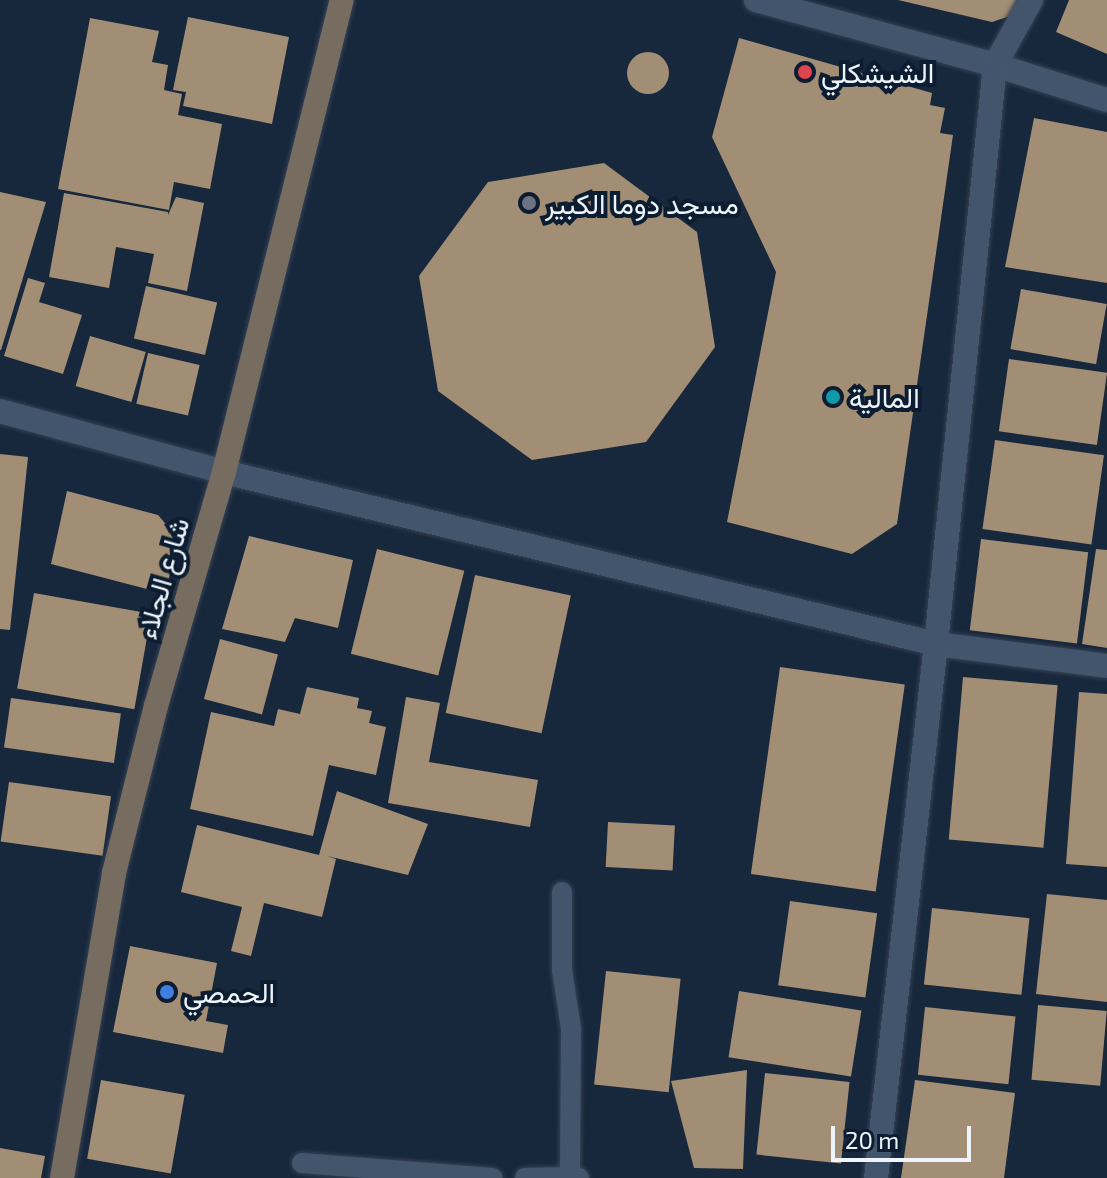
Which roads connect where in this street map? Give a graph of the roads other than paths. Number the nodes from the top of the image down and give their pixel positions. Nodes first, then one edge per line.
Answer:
1 (342, 0) edge
2 (756, 0) edge
3 (1031, 0) edge
4 (995, 65) junction
5 (1107, 100) edge
6 (0, 411) edge
7 (224, 472) junction
8 (936, 644) junction
9 (1107, 666) edge
10 (562, 892) dead end
11 (302, 1163) dead end
12 (570, 1177) edge
13 (62, 1178) edge
14 (492, 1178) edge
15 (525, 1178) edge
16 (579, 1178) edge
17 (876, 1178) edge

1 - 7 street, شارع الجلاء
2 - 4 street
3 - 4 street
4 - 5 street
4 - 8 street
6 - 7 street
7 - 8 street
7 - 13 street, شارع الجلاء
8 - 9 street
8 - 17 street
10 - 12 lane
11 - 14 lane
12 - 15 lane
12 - 16 lane

